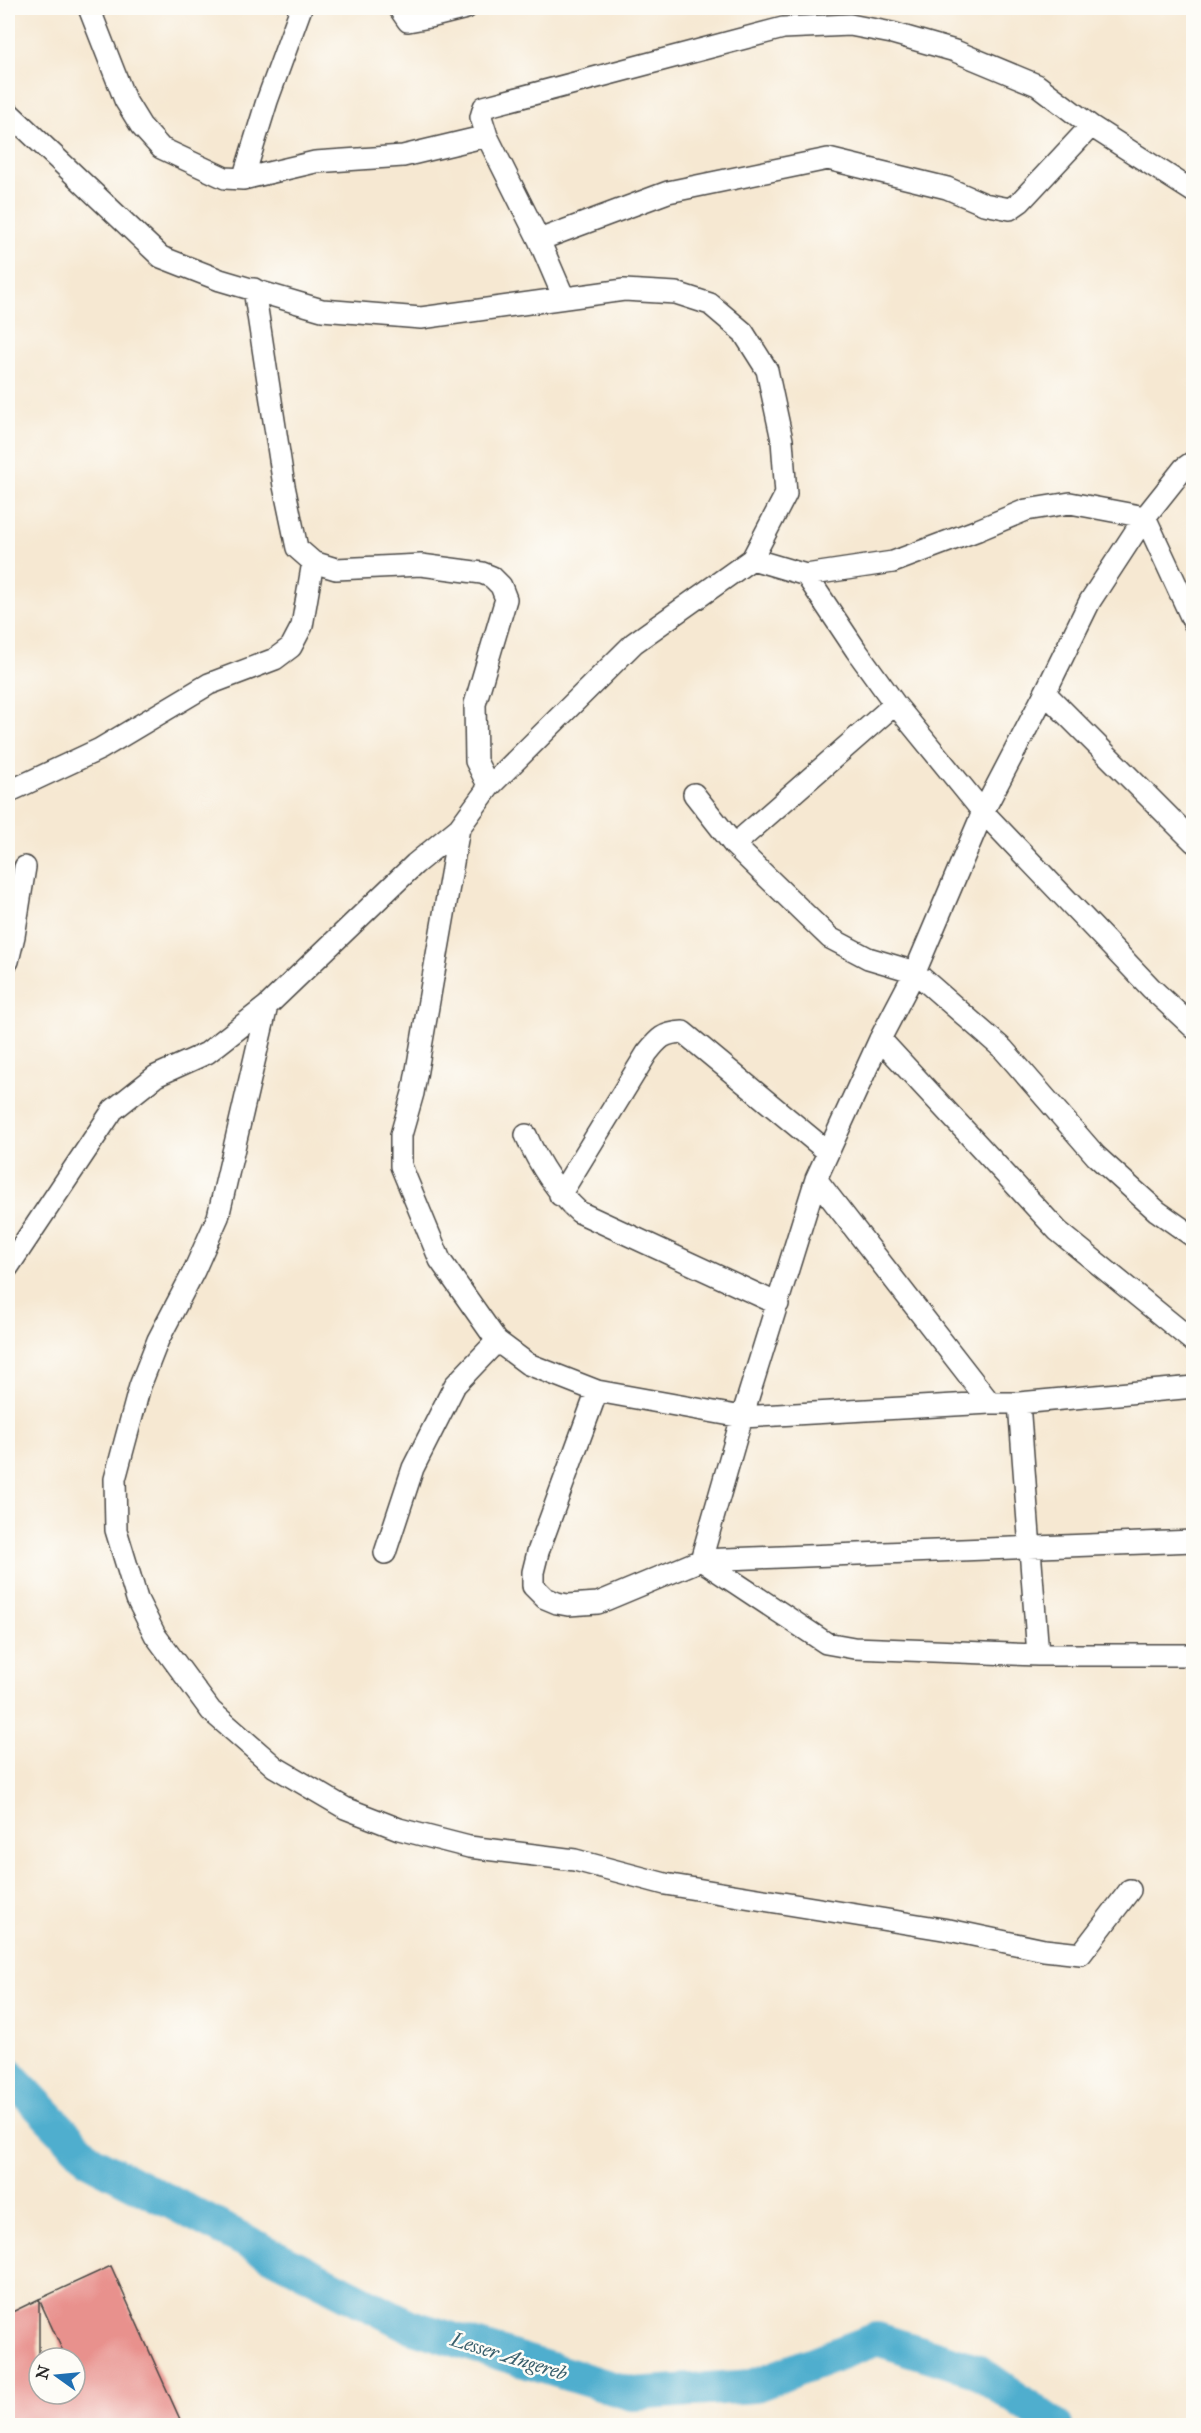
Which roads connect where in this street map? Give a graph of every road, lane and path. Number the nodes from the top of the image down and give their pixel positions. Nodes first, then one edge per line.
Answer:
1 (89, 8) edge
2 (301, 8) edge
3 (399, 8) edge
4 (466, 8) edge
5 (8, 112) edge
6 (1091, 126) junction
7 (487, 136) junction
8 (243, 179) junction
9 (1194, 192) edge
10 (539, 240) junction
11 (254, 289) junction
12 (564, 298) junction
13 (1194, 461) edge
14 (1145, 517) junction
15 (752, 558) junction
16 (313, 562) junction
17 (806, 575) junction
18 (1194, 623) edge
19 (1045, 693) junction
20 (895, 704) junction
21 (489, 787) junction
22 (8, 792) edge
23 (694, 794) dead end
24 (983, 812) junction
25 (459, 828) junction
26 (1194, 842) edge
27 (734, 845) junction
28 (25, 867) dead end
29 (8, 961) edge
30 (915, 972) junction
31 (267, 1006) junction
32 (1194, 1028) edge
33 (880, 1039) junction
34 (526, 1135) dead end
35 (828, 1152) junction
36 (816, 1179) junction
37 (560, 1195) junction
38 (1194, 1237) edge
39 (8, 1267) edge
40 (778, 1304) junction
41 (497, 1341) junction
42 (1194, 1342) edge
43 (1194, 1387) edge
44 (597, 1391) junction
45 (990, 1403) junction
46 (1019, 1403) junction
47 (742, 1417) junction
48 (1194, 1541) edge
49 (1030, 1547) junction
50 (385, 1552) dead end
51 (701, 1560) junction
52 (1038, 1655) junction
53 (1194, 1655) edge
54 (1130, 1890) dead end

1 - 8 street
2 - 8 street
3 - 4 street
5 - 11 street
6 - 7 street
6 - 9 street
6 - 10 street
7 - 8 street
7 - 10 street
10 - 12 street
11 - 12 street
11 - 16 street
12 - 15 street
13 - 14 street
14 - 17 street
14 - 18 street
14 - 19 street
15 - 17 street
15 - 21 street
16 - 21 street
16 - 22 street
17 - 20 street
19 - 24 street
19 - 26 street
20 - 24 street
20 - 27 street
21 - 25 street
23 - 27 street
24 - 30 street
24 - 32 street
25 - 31 street
25 - 41 street
27 - 30 street
28 - 29 street
30 - 33 street
30 - 38 street
31 - 39 street
31 - 54 street
33 - 35 street
33 - 42 street
34 - 37 street
35 - 36 street
35 - 37 street
36 - 40 street
36 - 45 street
37 - 40 street
40 - 47 street
41 - 44 street
41 - 50 street
43 - 46 street
44 - 47 street
44 - 51 street
45 - 46 street
45 - 47 street
46 - 49 street
47 - 51 street
48 - 49 street
49 - 51 street
49 - 52 street
51 - 52 street
52 - 53 street

